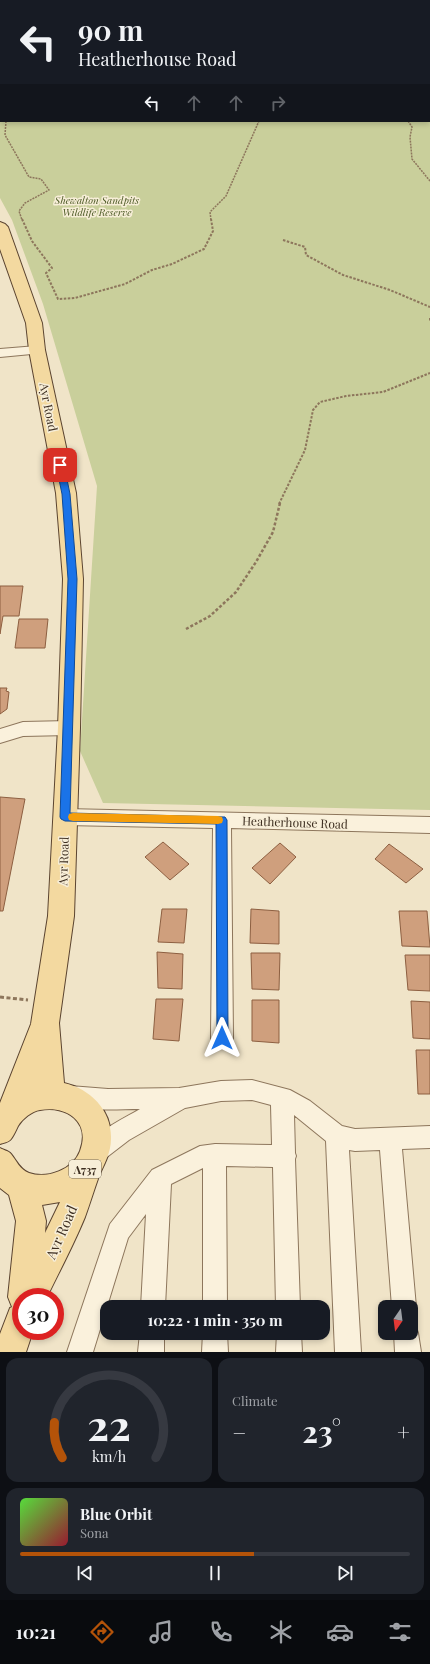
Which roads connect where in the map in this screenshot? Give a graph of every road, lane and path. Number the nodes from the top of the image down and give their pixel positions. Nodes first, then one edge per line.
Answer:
1 (6, 122) edge
2 (259, 122) edge
3 (409, 122) edge
4 (430, 182) edge
5 (0, 227) edge
6 (283, 240) dead end
7 (430, 307) edge
8 (37, 350) junction
9 (0, 353) edge
10 (430, 373) edge
11 (186, 629) dead end
12 (69, 728) junction
13 (0, 736) edge
14 (65, 817) junction
15 (222, 820) junction
16 (430, 825) edge
17 (0, 997) edge
18 (47, 1012) junction
19 (222, 1038) dead end
20 (59, 1095) junction
21 (282, 1097) junction
22 (178, 1098) junction
23 (3, 1122) edge
24 (337, 1136) junction
25 (430, 1137) edge
26 (390, 1139) junction
27 (215, 1155) junction
28 (285, 1156) junction
29 (92, 1159) junction
30 (8, 1175) edge
31 (160, 1178) junction
32 (25, 1288) edge
33 (35, 1288) edge
34 (154, 1300) edge
35 (215, 1300) edge
36 (288, 1300) edge
37 (403, 1300) edge
38 (14, 1340) edge
39 (152, 1340) edge
40 (215, 1340) edge
41 (289, 1340) edge
42 (407, 1340) edge
43 (10, 1352) edge
44 (80, 1352) edge
45 (151, 1352) edge
46 (215, 1352) edge
47 (289, 1352) edge
48 (348, 1352) edge
49 (408, 1352) edge

1 - 2 path
3 - 4 path
5 - 8 main road, Ayr Road
6 - 7 path
8 - 9 street
8 - 12 main road, Ayr Road
10 - 11 path
12 - 13 street
12 - 14 main road, Ayr Road
14 - 15 street, Heatherhouse Road
14 - 18 main road, Ayr Road
15 - 16 street, Heatherhouse Road
15 - 19 street
17 - 18 path
18 - 20 main road, Ayr Road
18 - 23 main road, Ayr Road
20 - 22 street
20 - 23 main road
20 - 29 main road, A737
21 - 22 street
21 - 24 street
21 - 28 street
22 - 29 street
24 - 26 street
24 - 48 street
25 - 26 street
26 - 37 street
27 - 28 street
27 - 31 street
27 - 35 street
28 - 36 street
29 - 30 main road, A737
29 - 33 main road, Ayr Road / A737
30 - 32 main road, Ayr Road / A737
31 - 34 street
31 - 44 street
38 - 43 main road
39 - 45 street
40 - 46 street
41 - 47 street
42 - 49 street

